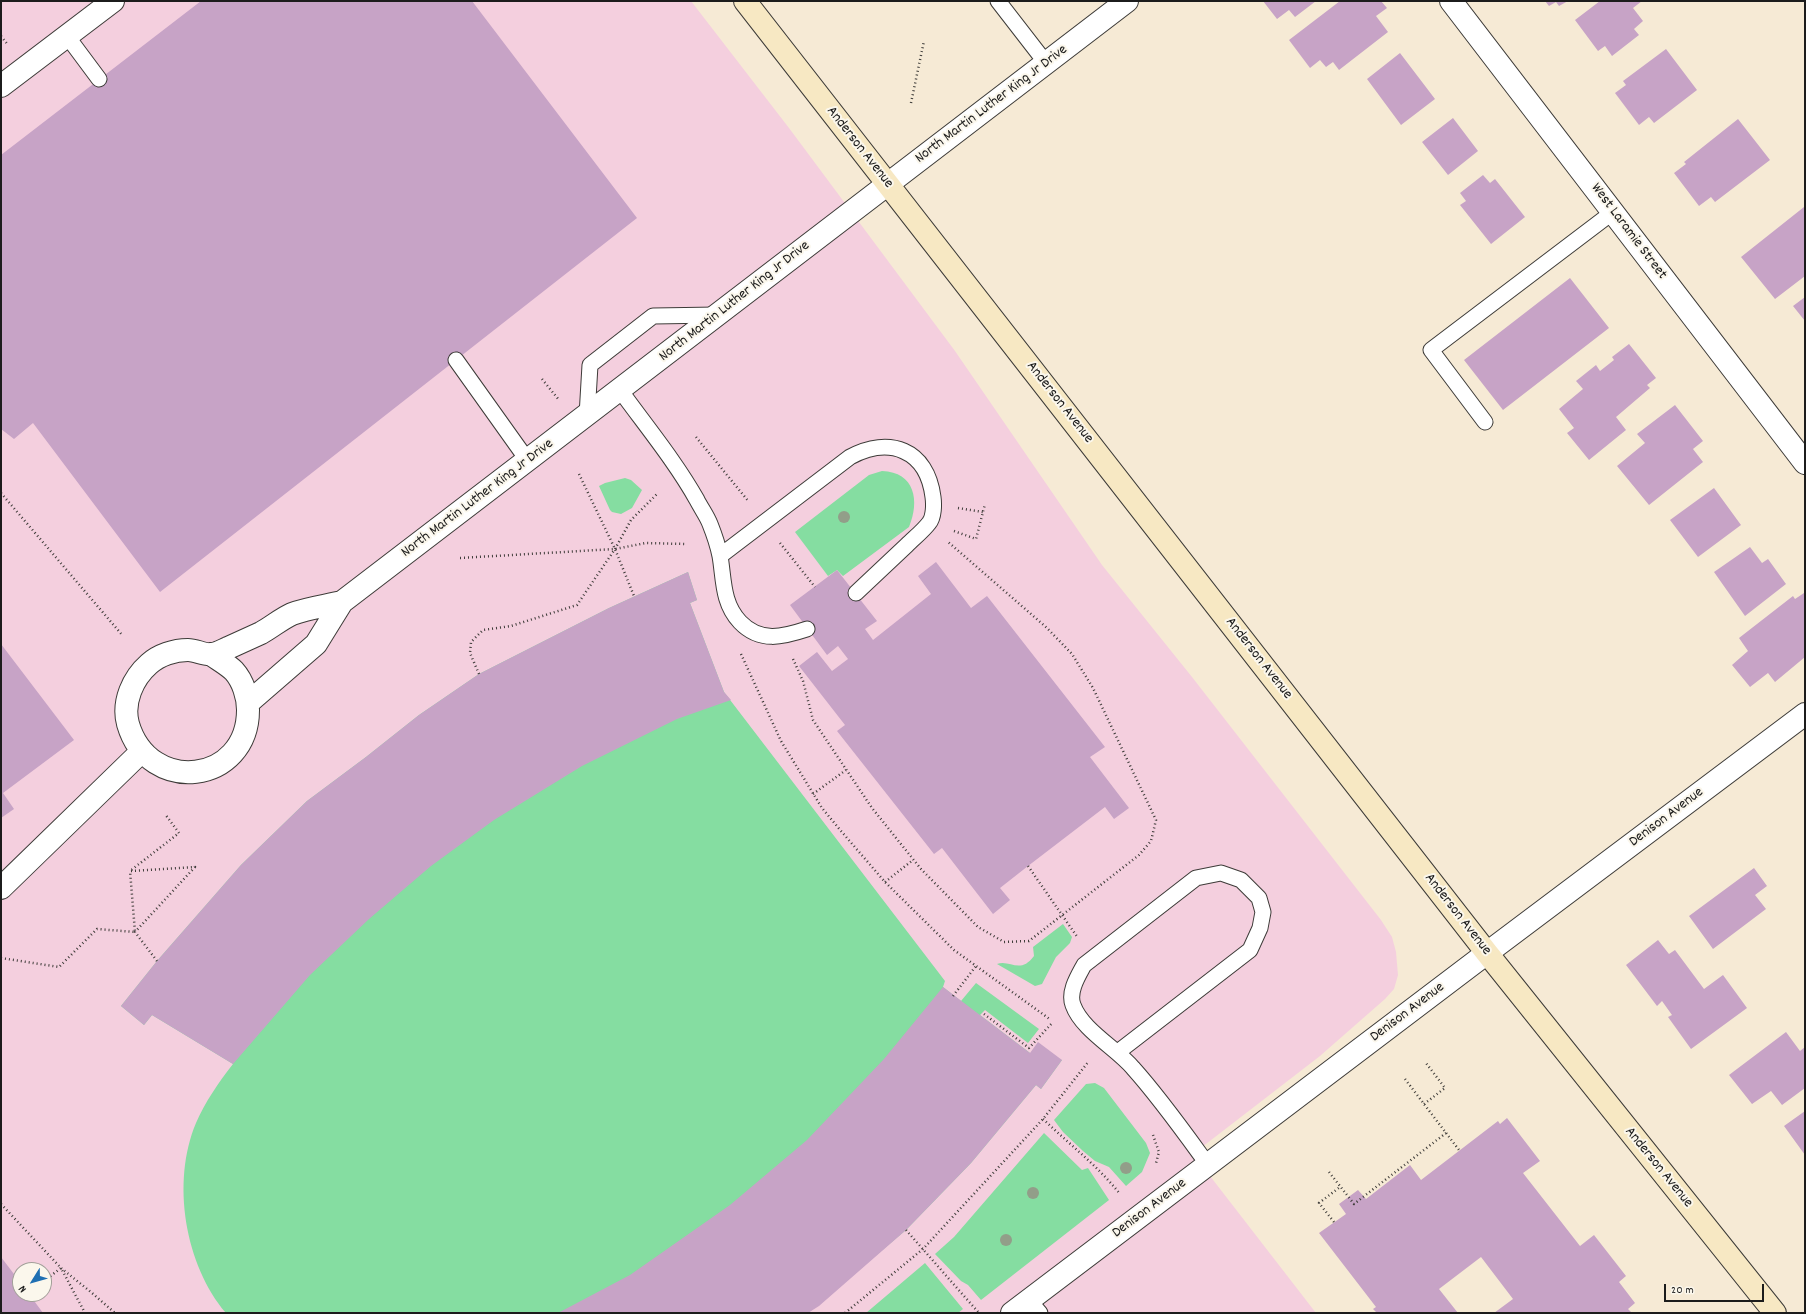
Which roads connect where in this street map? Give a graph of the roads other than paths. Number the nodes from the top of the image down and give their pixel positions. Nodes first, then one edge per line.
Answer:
1 (113, 1) edge
2 (745, 1) edge
3 (998, 1) edge
4 (1127, 1) edge
5 (1451, 1) edge
6 (67, 36) junction
7 (1046, 63) junction
8 (99, 79) dead end
9 (1, 86) edge
10 (888, 184) junction
11 (1613, 212) junction
12 (717, 315) junction
13 (456, 360) dead end
14 (620, 390) junction
15 (587, 416) junction
16 (1485, 422) dead end
17 (528, 461) junction
18 (1805, 463) edge
19 (720, 556) junction
20 (856, 594) dead end
21 (342, 602) junction
22 (808, 629) dead end
23 (212, 655) junction
24 (248, 703) junction
25 (1805, 714) edge
26 (141, 752) junction
27 (1, 888) edge
28 (1487, 953) junction
29 (1118, 1052) junction
30 (1208, 1165) junction
31 (1034, 1306) edge
32 (1012, 1313) edge
33 (1775, 1313) edge

1 - 6 street
2 - 10 main road, Anderson Avenue
3 - 7 lane
4 - 7 street, North Martin Luther King Jr Drive
5 - 11 street, West Laramie Street
6 - 8 lane
6 - 9 street
7 - 10 street, North Martin Luther King Jr Drive
10 - 12 street, North Martin Luther King Jr Drive
10 - 28 main road, Anderson Avenue
11 - 16 lane
11 - 18 street, West Laramie Street
12 - 14 street, North Martin Luther King Jr Drive
12 - 15 lane
13 - 17 lane
14 - 15 street, North Martin Luther King Jr Drive
14 - 19 lane
15 - 17 street, North Martin Luther King Jr Drive
17 - 21 street, North Martin Luther King Jr Drive
19 - 20 lane
19 - 22 lane
21 - 23 street, North Martin Luther King Jr Drive
21 - 24 street, North Martin Luther King Jr Drive
23 - 24 street
23 - 26 street
24 - 26 street
25 - 28 street, Denison Avenue
26 - 27 street
28 - 30 street, Denison Avenue
28 - 33 main road, Anderson Avenue
29 - 29 lane
29 - 30 lane
30 - 31 street, Denison Avenue
31 - 32 street, Denison Avenue

